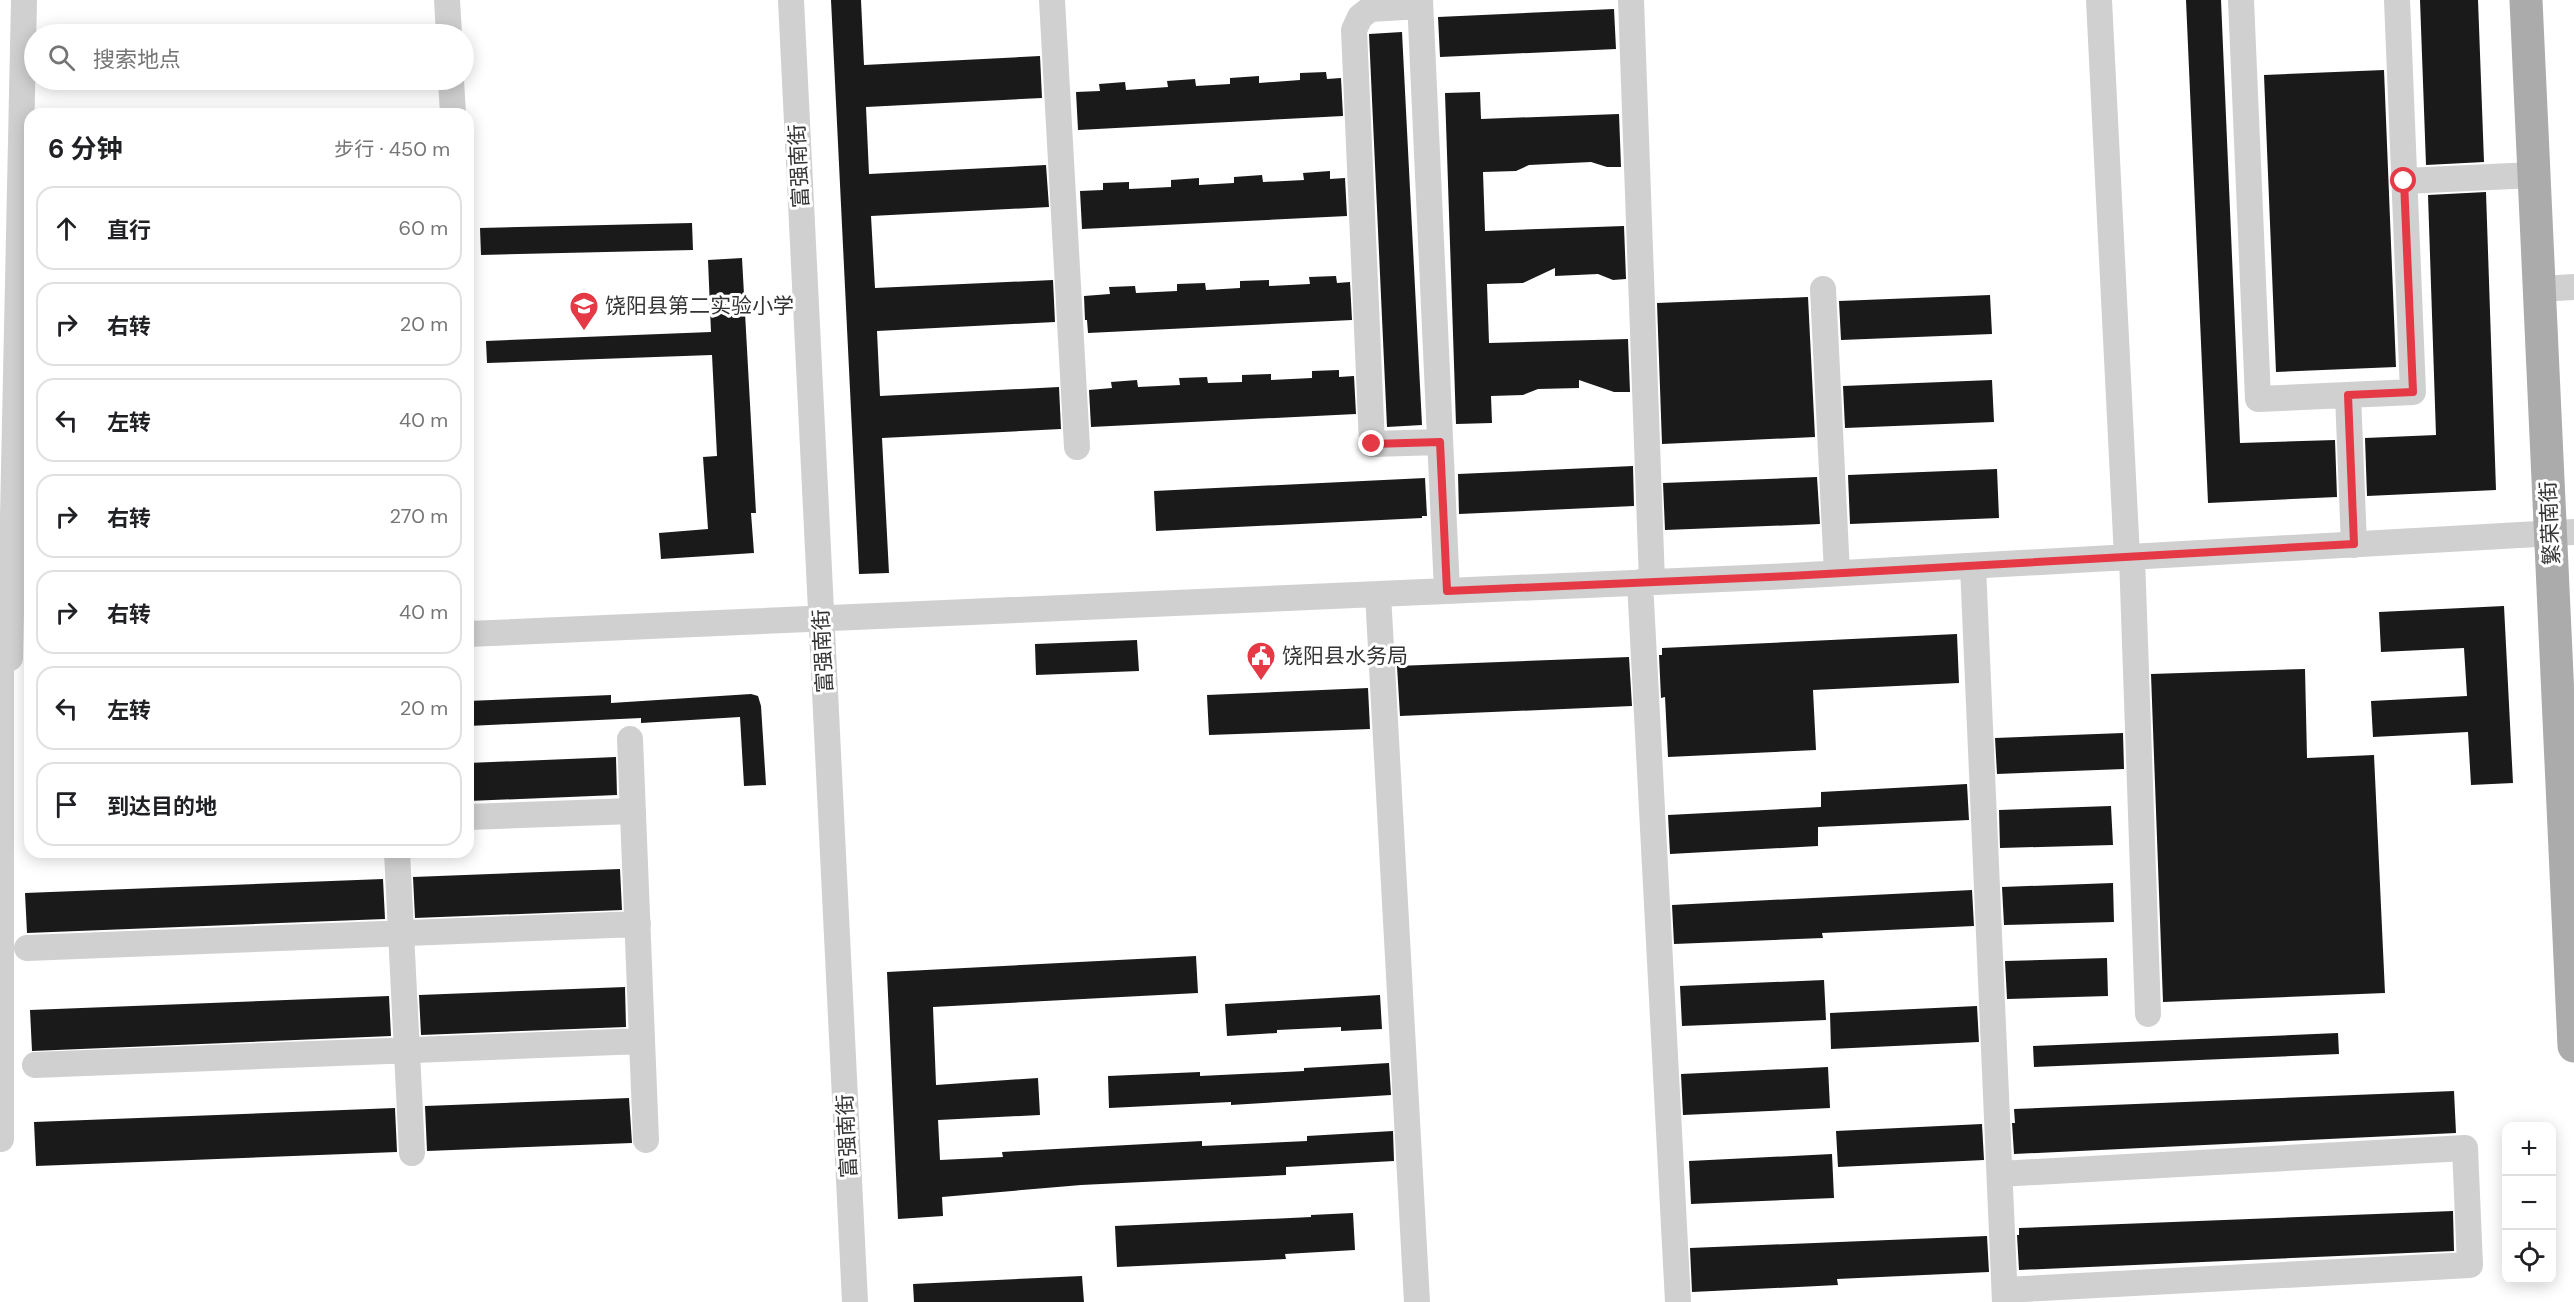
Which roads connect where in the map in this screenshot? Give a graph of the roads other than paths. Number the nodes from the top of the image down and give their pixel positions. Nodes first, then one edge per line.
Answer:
1 (24, 0) edge
2 (447, 0) edge
3 (790, 0) edge
4 (1052, 0) edge
5 (1631, 0) edge
6 (2099, 0) edge
7 (2241, 0) edge
8 (2397, 0) edge
9 (2526, 0) edge
10 (1420, 3) edge
11 (448, 24) edge
12 (452, 90) edge
13 (453, 108) edge
14 (2534, 175) junction
15 (2404, 181) junction
16 (2574, 287) edge
17 (1823, 289) dead end
18 (2539, 289) junction
19 (2348, 395) junction
20 (1440, 442) junction
21 (1077, 447) dead end
22 (2562, 533) edge
23 (2354, 544) junction
24 (2130, 557) junction
25 (1973, 566) junction
26 (1837, 573) junction
27 (1646, 582) junction
28 (1447, 591) junction
29 (1378, 594) junction
30 (821, 619) junction
31 (474, 634) edge
32 (10, 658) edge
33 (630, 739) dead end
34 (633, 811) junction
35 (474, 817) edge
36 (397, 858) edge
37 (638, 924) junction
38 (401, 933) junction
39 (27, 948) dead end
40 (2148, 1014) dead end
41 (642, 1041) junction
42 (2574, 1047) edge
43 (407, 1050) junction
44 (34, 1065) dead end
45 (1, 1139) edge
46 (646, 1140) dead end
47 (412, 1153) dead end
48 (2000, 1174) junction
49 (2005, 1296) edge
50 (855, 1302) edge
51 (1417, 1302) edge
52 (1678, 1302) edge

1 - 32 street
2 - 11 street
3 - 30 street, 富强南街
4 - 21 street
5 - 27 street
6 - 24 street
7 - 19 street
8 - 15 street
9 - 14 main road, 繁荣南街
10 - 20 street
10 - 20 street
12 - 13 street
14 - 15 street
14 - 18 main road, 繁荣南街
15 - 19 street
16 - 18 street
17 - 26 street
18 - 22 main road, 繁荣南街
19 - 23 street
20 - 28 street
22 - 23 street
22 - 42 main road, 繁荣南街
23 - 24 street
24 - 25 street
24 - 40 street
25 - 26 street
25 - 48 street
26 - 27 street
27 - 28 street
27 - 52 street
28 - 29 street
29 - 30 street
29 - 51 street
30 - 31 street
30 - 50 street, 富强南街
32 - 45 street
33 - 34 street
34 - 35 street
34 - 37 street
36 - 38 street
37 - 38 street
37 - 41 street
38 - 39 street
38 - 43 street
41 - 43 street
41 - 46 street
43 - 44 street
43 - 47 street
48 - 49 street
48 - 49 street

